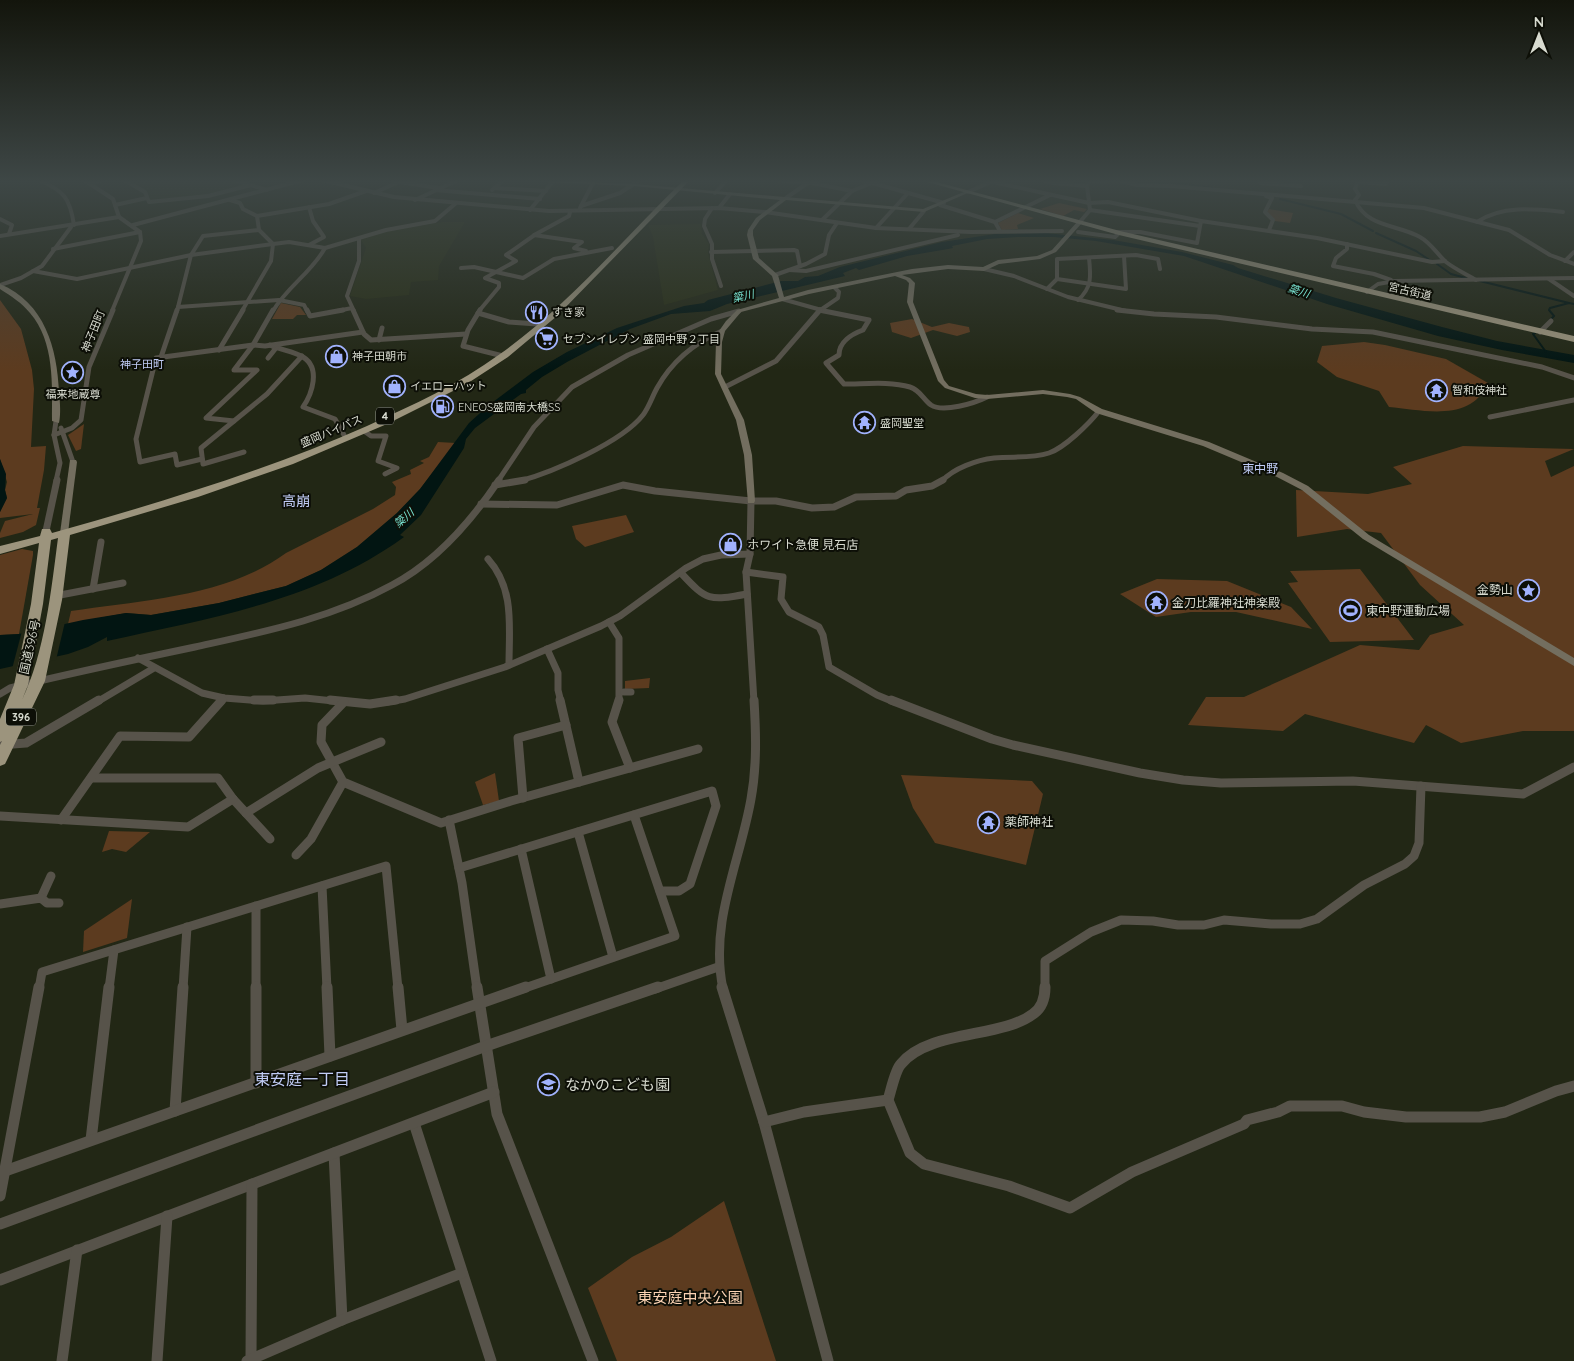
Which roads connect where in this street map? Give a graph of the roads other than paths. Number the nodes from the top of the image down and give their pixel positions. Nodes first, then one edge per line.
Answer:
1 (58, 244) edge
2 (81, 244) edge
3 (140, 244) edge
4 (198, 244) edge
5 (273, 244) junction
6 (277, 244) edge
7 (299, 244) edge
8 (312, 244) edge
9 (342, 244) edge
10 (360, 244) edge
11 (522, 244) edge
12 (580, 244) edge
13 (617, 244) edge
14 (621, 244) edge
15 (711, 244) edge
16 (753, 244) edge
17 (827, 244) edge
18 (918, 244) edge
19 (1061, 244) edge
20 (1161, 244) edge
21 (1347, 244) joint
22 (1428, 244) edge
23 (1529, 244) edge
24 (309, 245) junction
25 (325, 248) junction
26 (612, 248) junction
27 (53, 249) junction
28 (756, 251) junction
29 (589, 252) junction
30 (711, 252) junction
31 (1574, 252) edge
32 (191, 255) junction
33 (1124, 256) junction
34 (1089, 258) junction
35 (1445, 261) junction
36 (1565, 261) junction
37 (1574, 264) edge
38 (800, 266) junction
39 (461, 268) dead end
40 (131, 269) junction
41 (984, 269) junction
42 (1160, 269) dead end
43 (790, 270) junction
44 (33, 271) junction
45 (497, 272) junction
46 (894, 274) junction
47 (775, 277) junction
48 (1574, 278) edge
49 (1057, 279) junction
50 (1549, 279) junction
51 (1476, 280) junction
52 (1395, 281) junction
53 (1091, 283) junction
54 (0, 286) edge
55 (721, 286) dead end
56 (834, 287) junction
57 (1047, 289) junction
58 (1366, 292) junction
59 (1574, 296) edge
60 (781, 297) junction
61 (279, 300) junction
62 (1078, 300) junction
63 (247, 302) junction
64 (178, 307) junction
65 (352, 308) junction
66 (820, 310) junction
67 (739, 311) junction
68 (478, 313) junction
69 (1551, 321) dead end
70 (537, 324) junction
71 (382, 328) dead end
72 (363, 332) junction
73 (722, 332) junction
74 (1540, 332) junction
75 (466, 334) junction
76 (1574, 339) edge
77 (378, 340) junction
78 (253, 345) junction
79 (273, 347) junction
80 (219, 350) junction
81 (302, 356) junction
82 (500, 356) junction
83 (161, 357) junction
84 (268, 358) dead end
85 (1574, 378) edge
86 (724, 387) junction
87 (987, 397) junction
88 (1573, 401) edge
89 (1099, 411) junction
90 (1490, 417) dead end
91 (56, 420) junction
92 (234, 421) junction
93 (364, 431) junction
94 (64, 432) junction
95 (54, 435) junction
96 (344, 435) junction
97 (244, 452) dead end
98 (202, 459) junction
99 (73, 462) joint
100 (385, 474) dead end
101 (496, 485) junction
102 (751, 501) junction
103 (480, 504) junction
104 (64, 530) junction
105 (46, 534) junction
106 (24, 541) junction
107 (100, 542) dead end
108 (0, 544) edge
109 (0, 550) edge
110 (750, 554) junction
111 (488, 559) dead end
112 (746, 572) junction
113 (681, 573) junction
114 (123, 583) dead end
115 (93, 589) junction
116 (747, 594) junction
117 (55, 598) junction
118 (609, 622) junction
119 (547, 649) junction
120 (138, 658) junction
121 (1574, 663) edge
122 (509, 665) junction
123 (154, 668) junction
124 (39, 678) junction
125 (22, 682) junction
126 (0, 694) edge
127 (224, 698) junction
128 (344, 702) junction
129 (566, 725) junction
130 (3, 741) edge
131 (381, 742) dead end
132 (698, 749) dead end
133 (0, 760) edge
134 (331, 763) junction
135 (1574, 767) edge
136 (630, 768) junction
137 (91, 778) junction
138 (343, 782) junction
139 (579, 782) junction
140 (1422, 786) junction
141 (523, 798) junction
142 (233, 799) junction
143 (246, 814) junction
144 (634, 815) junction
145 (0, 816) edge
146 (61, 820) junction
147 (449, 820) junction
148 (578, 832) junction
149 (270, 839) dead end
150 (521, 849) junction
151 (296, 855) dead end
152 (459, 868) junction
153 (51, 876) dead end
154 (322, 886) junction
155 (660, 891) junction
156 (41, 898) junction
157 (59, 903) dead end
158 (0, 904) edge
159 (256, 906) junction
160 (187, 927) junction
161 (114, 950) junction
162 (613, 957) junction
163 (718, 967) junction
164 (551, 979) junction
165 (479, 1004) junction
166 (402, 1030) junction
167 (486, 1046) junction
168 (330, 1056) junction
169 (256, 1083) junction
170 (1574, 1086) edge
171 (494, 1092) junction
172 (888, 1100) junction
173 (175, 1111) junction
174 (764, 1122) junction
175 (414, 1123) junction
176 (92, 1140) junction
177 (334, 1153) junction
178 (5, 1171) junction
179 (252, 1184) junction
180 (0, 1196) edge
181 (167, 1216) junction
182 (0, 1224) edge
183 (78, 1250) junction
184 (462, 1273) junction
185 (0, 1280) edge
186 (342, 1320) junction
187 (249, 1360) edge
188 (62, 1361) edge
189 (157, 1361) edge
190 (491, 1361) edge
191 (594, 1361) edge
192 (828, 1361) edge

1 - 27 street
2 - 27 street
3 - 40 street, 神子田町
4 - 32 street
5 - 6 street
5 - 32 street
5 - 63 street
7 - 24 street
8 - 24 street
9 - 25 street
10 - 65 street
11 - 45 street
12 - 29 street
13 - 26 highway, 盛岡バイパス / 4
14 - 82 highway, 盛岡バイパス / 4
15 - 30 street
16 - 28 street
17 - 38 street
18 - 43 street
19 - 41 street
20 - 58 highway, 宮古街道
21 - 35 street
21 - 52 street
22 - 35 street
23 - 36 street
24 - 25 street
25 - 61 street
26 - 29 street
26 - 70 highway, 盛岡バイパス / 4
27 - 44 street
28 - 30 street
28 - 38 street
28 - 47 street
29 - 45 street
30 - 55 street
31 - 36 street
32 - 40 street
32 - 64 street
33 - 34 street
33 - 42 street
33 - 53 street
34 - 49 street
34 - 53 street
35 - 51 street
36 - 37 street
38 - 43 street
39 - 45 street
40 - 44 street
40 - 94 street, 神子田町
41 - 46 street
41 - 57 street
43 - 47 street
44 - 54 street
45 - 68 street
46 - 56 street
46 - 87 street
47 - 60 street
48 - 50 street
49 - 53 street
49 - 57 street
50 - 51 street
50 - 59 street
51 - 52 street
52 - 58 street
53 - 62 street
54 - 91 street
56 - 60 street
56 - 66 street
57 - 62 street
58 - 74 highway, 宮古街道
60 - 66 street
60 - 67 street
61 - 63 street
61 - 65 street
61 - 78 street
62 - 85 street
63 - 64 street
63 - 80 street
64 - 83 street
65 - 72 street
66 - 86 street
66 - 87 street
67 - 73 street
67 - 101 street
68 - 70 street
68 - 75 street
69 - 74 street
70 - 82 highway, 盛岡バイパス / 4
71 - 77 street
72 - 77 street
72 - 79 street
73 - 86 street
73 - 101 street
74 - 76 highway, 宮古街道
75 - 77 street
75 - 82 street
78 - 79 street
78 - 80 street
78 - 92 street
79 - 81 street
79 - 84 street
80 - 83 street
81 - 92 street
81 - 96 street
82 - 93 highway, 盛岡バイパス / 4
82 - 96 highway, 盛岡バイパス / 4
83 - 98 street
86 - 102 street
87 - 89 street
88 - 90 street
89 - 102 street
89 - 121 street
91 - 94 street
91 - 95 street
92 - 98 street
93 - 100 street
93 - 104 highway, 盛岡バイパス / 4
94 - 95 street, 神子田町
94 - 99 street
95 - 105 street
96 - 104 highway, 盛岡バイパス / 4
97 - 98 street
99 - 104 street
101 - 103 street
102 - 103 street
102 - 110 street
103 - 120 street
104 - 105 highway, 盛岡バイパス / 4
104 - 117 highway, 国道396号 / 396
105 - 106 highway, 盛岡バイパス / 4
105 - 125 highway, 国道396号 / 396
106 - 108 highway, 盛岡バイパス / 4
106 - 109 highway, 盛岡バイパス / 4
107 - 115 street
110 - 112 street
110 - 113 street
111 - 122 street
112 - 116 street
112 - 140 street
113 - 116 street
113 - 118 street
114 - 115 street
115 - 117 street
116 - 163 street
117 - 124 highway, 国道396号 / 396
118 - 119 street
118 - 136 street
119 - 122 street
119 - 129 street
120 - 123 street
120 - 124 street
122 - 128 street
123 - 127 street
123 - 130 street
124 - 125 street
124 - 130 highway, 国道396号 / 396
125 - 126 street
125 - 130 highway, 国道396号 / 396
127 - 128 street
127 - 137 street
128 - 134 street
129 - 139 street
129 - 141 street
130 - 133 highway, 国道396号 / 396
131 - 134 street
132 - 136 street
134 - 138 street
134 - 143 street
135 - 140 street
136 - 139 street
137 - 142 street
137 - 146 street
138 - 147 street
138 - 151 street
139 - 141 street
140 - 172 street
141 - 147 street
142 - 143 street
142 - 146 street
143 - 149 street
144 - 148 street
144 - 155 street
144 - 155 street
145 - 146 street
147 - 152 street
148 - 150 street
148 - 162 street
150 - 152 street
150 - 164 street
152 - 165 street
153 - 156 street
154 - 159 street
154 - 166 street
154 - 168 street
155 - 162 street
156 - 157 street
156 - 158 street
159 - 160 street
159 - 169 street
160 - 161 street
160 - 173 street
161 - 176 street
161 - 178 street
162 - 164 street
163 - 167 street
163 - 174 street
164 - 165 street
165 - 166 street
165 - 167 street
166 - 168 street
167 - 171 street
167 - 182 street
168 - 169 street
169 - 173 street
170 - 172 street
171 - 175 street
171 - 191 street
172 - 174 street
173 - 176 street
174 - 192 street
175 - 177 street
175 - 184 street
176 - 178 street
177 - 179 street
177 - 186 street
178 - 180 street
179 - 181 street
179 - 187 street
181 - 183 street
181 - 189 street
183 - 185 street
183 - 188 street
184 - 186 street
184 - 190 street
186 - 187 street

